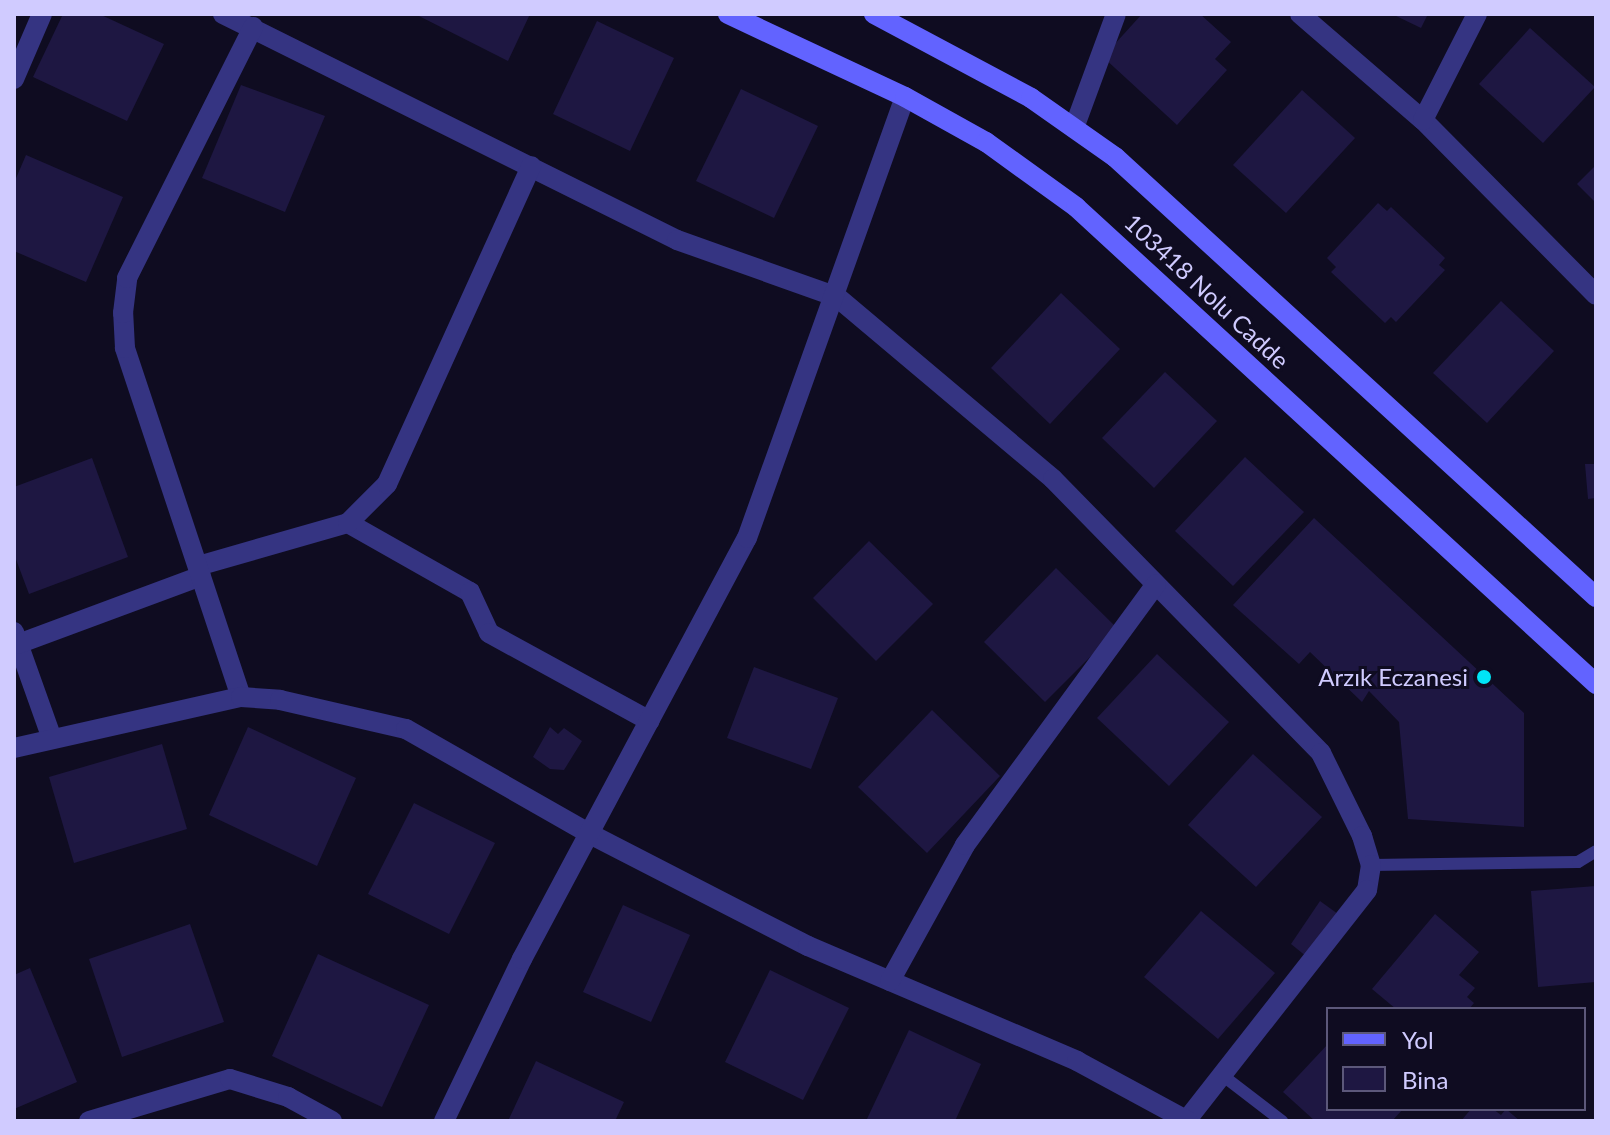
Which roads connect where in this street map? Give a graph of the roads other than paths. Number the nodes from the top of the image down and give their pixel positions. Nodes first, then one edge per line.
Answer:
1 (42, 14) edge
2 (223, 14) edge
3 (728, 14) edge
4 (874, 14) edge
5 (1116, 14) edge
6 (1300, 14) edge
7 (1477, 14) edge
8 (253, 27) junction
9 (14, 79) edge
10 (905, 97) junction
11 (1423, 120) junction
12 (1074, 128) junction
13 (531, 166) junction
14 (1596, 295) edge
15 (837, 297) junction
16 (348, 523) junction
17 (199, 571) junction
18 (1156, 584) junction
19 (1596, 597) edge
20 (16, 638) edge
21 (1596, 684) edge
22 (241, 697) junction
23 (650, 721) junction
24 (51, 736) junction
25 (14, 748) edge
26 (590, 834) junction
27 (1596, 851) edge
28 (1371, 865) junction
29 (890, 981) junction
30 (1222, 1075) junction
31 (89, 1121) edge
32 (332, 1121) edge
33 (444, 1121) edge
34 (1187, 1121) edge
35 (1282, 1121) edge

1 - 9 street
2 - 8 street
3 - 10 main road, 103418 Nolu Cadde
4 - 12 main road
5 - 12 street
6 - 11 street
7 - 11 street
8 - 13 street
8 - 17 street
10 - 15 street
10 - 21 main road, 103418 Nolu Cadde
11 - 14 street
12 - 19 main road
13 - 15 street
13 - 16 street
15 - 18 street
15 - 23 street
16 - 17 street
16 - 23 street
17 - 20 street
17 - 22 street
18 - 28 street
18 - 29 street
20 - 24 street
22 - 24 street
22 - 26 street
23 - 26 street
24 - 25 street
26 - 29 street
26 - 33 street
27 - 28 lane
28 - 30 street
29 - 34 street
30 - 34 street
30 - 35 lane
31 - 32 street

